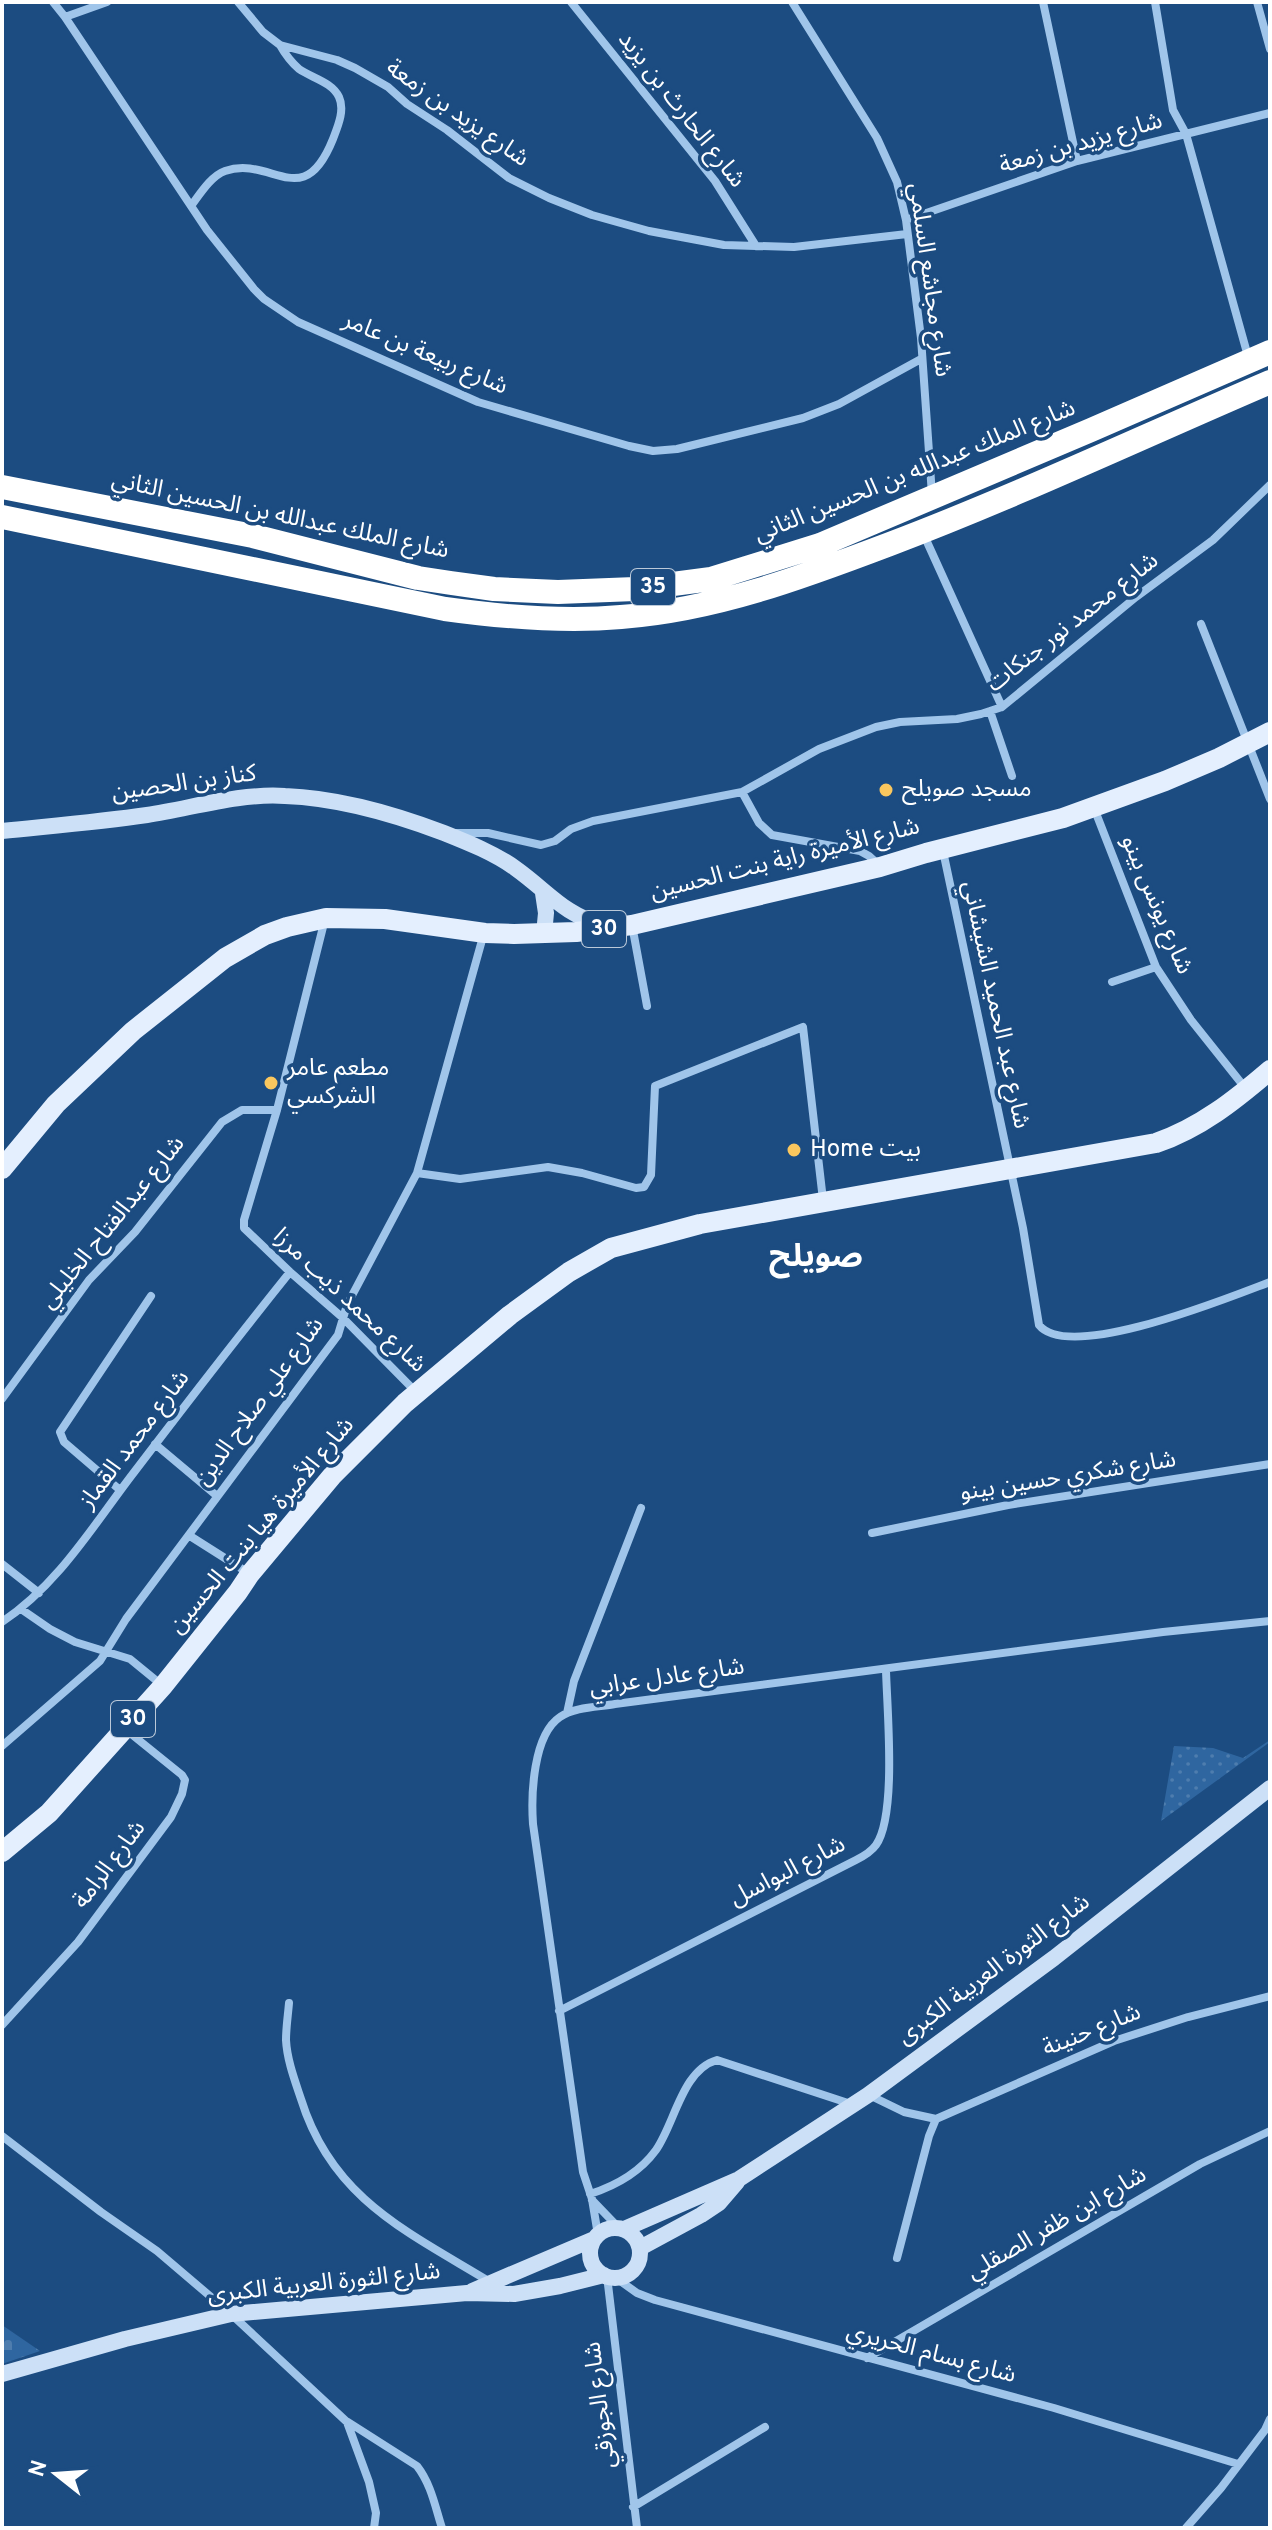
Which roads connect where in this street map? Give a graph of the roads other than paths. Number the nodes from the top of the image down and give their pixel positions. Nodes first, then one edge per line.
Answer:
1 (53, 2) edge
2 (107, 2) edge
3 (238, 2) edge
4 (571, 2) edge
5 (792, 2) edge
6 (1043, 2) edge
7 (1155, 2) edge
8 (1257, 2) edge
9 (87, 6) edge
10 (65, 17) junction
11 (280, 45) junction
12 (1270, 49) edge
13 (1270, 113) edge
14 (1186, 134) junction
15 (1077, 161) junction
16 (191, 206) junction
17 (906, 220) junction
18 (907, 234) junction
19 (756, 246) junction
20 (1260, 356) edge
21 (921, 359) junction
22 (1270, 382) edge
23 (1270, 485) edge
24 (2, 487) edge
25 (932, 496) junction
26 (2, 517) edge
27 (922, 531) junction
28 (1201, 624) dead end
29 (1002, 707) junction
30 (990, 711) junction
31 (1270, 732) edge
32 (1248, 742) junction
33 (1012, 776) dead end
34 (742, 792) junction
35 (1270, 799) edge
36 (1094, 808) junction
37 (2, 831) edge
38 (443, 833) junction
39 (942, 849) junction
40 (880, 867) junction
41 (543, 893) junction
42 (326, 918) junction
43 (632, 925) junction
44 (609, 928) junction
45 (485, 933) junction
46 (544, 934) junction
47 (1156, 967) junction
48 (1112, 982) dead end
49 (647, 1006) dead end
50 (1270, 1070) edge
51 (1246, 1090) junction
52 (277, 1110) junction
53 (2, 1169) edge
54 (1009, 1170) junction
55 (417, 1173) junction
56 (823, 1202) junction
57 (290, 1272) junction
58 (1270, 1282) edge
59 (151, 1296) dead end
60 (343, 1318) junction
61 (417, 1393) junction
62 (2, 1399) edge
63 (155, 1444) junction
64 (1270, 1464) edge
65 (120, 1490) junction
66 (217, 1496) junction
67 (641, 1508) dead end
68 (872, 1533) dead end
69 (190, 1536) junction
70 (2, 1564) edge
71 (250, 1574) junction
72 (39, 1593) junction
73 (21, 1609) junction
74 (1270, 1621) edge
75 (2, 1622) edge
76 (106, 1653) junction
77 (886, 1670) junction
78 (163, 1686) junction
79 (567, 1713) junction
80 (124, 1729) junction
81 (2, 1746) edge
82 (1270, 1788) edge
83 (2, 1852) edge
84 (1270, 1996) edge
85 (289, 2003) dead end
86 (559, 2011) junction
87 (2, 2025) edge
88 (868, 2095) junction
89 (851, 2104) junction
90 (936, 2119) junction
91 (1270, 2131) edge
92 (2, 2136) edge
93 (739, 2179) junction
94 (591, 2197) junction
95 (621, 2228) junction
96 (596, 2237) junction
97 (640, 2248) junction
98 (897, 2258) dead end
99 (609, 2276) junction
100 (492, 2288) junction
101 (231, 2314) junction
102 (867, 2358) junction
103 (2, 2374) edge
104 (1270, 2419) edge
105 (347, 2422) junction
106 (765, 2427) dead end
107 (1267, 2432) edge
108 (1238, 2464) junction
109 (633, 2507) junction
110 (374, 2528) edge
111 (442, 2528) edge
112 (637, 2528) edge
113 (1186, 2528) edge

1 - 10 street, شارع ربيعة بن عامر
2 - 9 street
3 - 11 street, شارع يزيد بن زمعة
4 - 19 street, شارع الحارث بن يزيد
5 - 17 street, شارع مجاشع السلمي
6 - 15 street
7 - 14 street
8 - 12 street
9 - 10 street
10 - 16 street, شارع ربيعة بن عامر
11 - 16 street
11 - 19 street, شارع يزيد بن زمعة
13 - 14 street, شارع يزيد بن زمعة
14 - 15 street, شارع يزيد بن زمعة
14 - 20 street
15 - 17 street, شارع يزيد بن زمعة
16 - 21 street, شارع ربيعة بن عامر
17 - 18 street, شارع مجاشع السلمي
18 - 19 street, شارع يزيد بن زمعة
18 - 21 street, شارع مجاشع السلمي
20 - 25 highway, شارع الملك عبدالله بن الحسين الثاني / 35
21 - 25 street, شارع مجاشع السلمي
22 - 27 highway, 35
23 - 29 street, شارع محمد نور جنكات
24 - 25 highway, شارع الملك عبدالله بن الحسين الثاني / 35
26 - 27 highway, 35
27 - 29 street
28 - 32 street
29 - 30 street, شارع محمد نور جنكات
30 - 33 street
30 - 34 street, شارع محمد نور جنكات
31 - 32 main road, شارع الأميرة راية بنت الحسين / 30
32 - 35 street
32 - 36 main road, شارع الأميرة راية بنت الحسين / 30
34 - 38 street, شارع محمد نور جنكات
34 - 40 street
36 - 39 main road, شارع الأميرة راية بنت الحسين / 30
36 - 47 street, شارع يونس بينو
37 - 38 street, كناز بن الحصين
38 - 41 street, كناز بن الحصين
39 - 40 main road, شارع الأميرة راية بنت الحسين / 30
39 - 54 street, شارع عبد الحميد الشيشاني
40 - 43 main road, شارع الأميرة راية بنت الحسين / 30
41 - 44 street, كناز بن الحصين
41 - 46 street
42 - 45 main road, شارع الأميرة راية بنت الحسين / 30
42 - 52 street, شارع محمد ذيب مرزا
42 - 53 main road, شارع الأميرة راية بنت الحسين / 30
43 - 44 main road, شارع الأميرة راية بنت الحسين / 30
43 - 49 street
44 - 46 main road, شارع الأميرة راية بنت الحسين / 30
45 - 46 main road, شارع الأميرة راية بنت الحسين / 30
45 - 55 street, شارع علي صلاح الدين
47 - 48 street
47 - 51 street, شارع يونس بينو
50 - 51 main road, شارع الأميرة هيا بنت الحسين / 30
51 - 54 main road, شارع الأميرة هيا بنت الحسين / 30
52 - 57 street, شارع محمد ذيب مرزا
52 - 62 street, شارع عبدالفتاح الخليلي
54 - 56 main road, شارع الأميرة هيا بنت الحسين / 30
54 - 58 street, شارع عبد الحميد الشيشاني
55 - 56 street
55 - 60 street, شارع علي صلاح الدين
56 - 61 main road, شارع الأميرة هيا بنت الحسين / 30
57 - 60 street, شارع محمد ذيب مرزا
57 - 63 street, شارع محمد القماز
59 - 65 street
60 - 61 street, شارع محمد ذيب مرزا
60 - 66 street, شارع علي صلاح الدين
61 - 71 main road, شارع الأميرة هيا بنت الحسين / 30
63 - 65 street, شارع محمد القماز
63 - 66 street
64 - 68 street, شارع شكري حسين بينو
65 - 72 street, شارع محمد القماز
66 - 69 street, شارع علي صلاح الدين
67 - 79 street
69 - 71 street
69 - 76 street, شارع علي صلاح الدين
70 - 72 street
71 - 78 main road, شارع الأميرة هيا بنت الحسين / 30
72 - 73 street, شارع محمد القماز
73 - 75 street, شارع محمد القماز
73 - 76 street
74 - 77 street, شارع عادل عرابي
76 - 78 street
76 - 81 street, شارع علي صلاح الدين
77 - 79 street, شارع عادل عرابي
77 - 86 street, شارع البواسل
78 - 80 main road, شارع الأميرة هيا بنت الحسين / 30
79 - 86 street, شارع عادل عرابي
80 - 83 main road, شارع الأميرة هيا بنت الحسين / 30
80 - 87 street, شارع الرامة
82 - 88 street, شارع الثورة العربية الكبرى
84 - 90 street, شارع حنينة
85 - 100 street
86 - 94 street, شارع عادل عرابي
88 - 89 street, شارع الثورة العربية الكبرى
88 - 90 street
89 - 93 street, شارع الثورة العربية الكبرى
89 - 94 street
90 - 98 street
91 - 102 street, شارع ابن ظفر الصقلي
92 - 101 street
93 - 95 street, شارع الثورة العربية الكبرى
93 - 97 street, شارع الثورة العربية الكبرى
94 - 95 street, شارع عادل عرابي
94 - 96 street, شارع عادل عرابي
95 - 96 street
95 - 97 street
96 - 99 street
96 - 100 street, شارع الثورة العربية الكبرى
97 - 99 street
99 - 100 street, شارع الثورة العربية الكبرى
99 - 102 street, شارع بسام الحريري
99 - 109 street, شارع الجوزقي
100 - 101 street, شارع الثورة العربية الكبرى
101 - 103 street, شارع الثورة العربية الكبرى
101 - 105 street
102 - 108 street, شارع بسام الحريري
104 - 107 street
105 - 110 street
105 - 111 street
106 - 109 street
107 - 108 street
108 - 113 street
109 - 112 street, شارع الجوزقي

